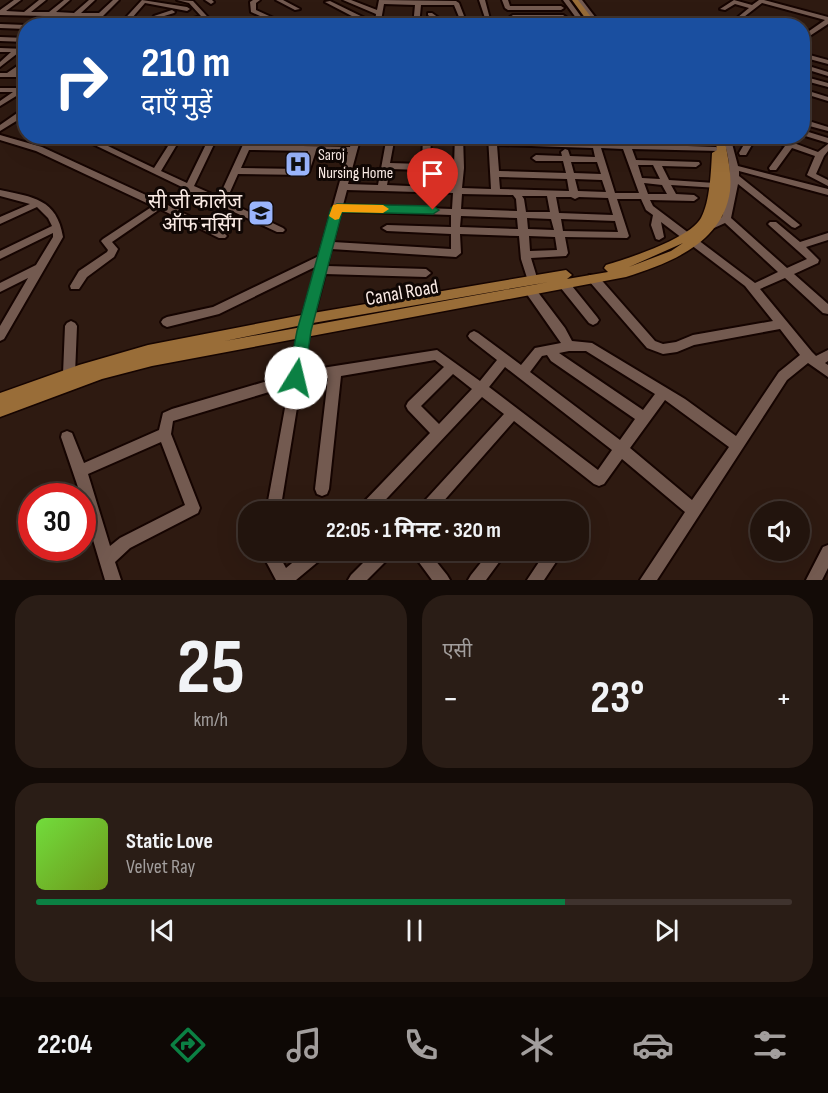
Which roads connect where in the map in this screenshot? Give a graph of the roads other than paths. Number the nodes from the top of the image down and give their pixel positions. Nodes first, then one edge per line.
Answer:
1 (18, 0) edge
2 (43, 0) edge
3 (67, 0) edge
4 (92, 0) edge
5 (116, 0) edge
6 (144, 0) edge
7 (180, 0) edge
8 (256, 0) edge
9 (279, 0) edge
10 (346, 0) edge
11 (482, 0) edge
12 (505, 0) edge
13 (568, 0) edge
14 (577, 0) edge
15 (382, 1) edge
16 (456, 1) edge
17 (328, 2) dead end
18 (418, 3) junction
19 (533, 5) junction
20 (753, 7) junction
21 (508, 8) junction
22 (561, 8) dead end
23 (187, 9) dead end
24 (297, 9) dead end
25 (723, 9) dead end
26 (172, 12) dead end
27 (0, 13) edge
28 (25, 14) junction
29 (50, 14) junction
30 (380, 14) junction
31 (430, 14) dead end
32 (75, 15) junction
33 (100, 15) junction
34 (461, 16) dead end
35 (156, 17) edge
36 (203, 17) joint
37 (513, 17) joint
38 (538, 17) junction
39 (563, 17) dead end
40 (45, 18) edge
41 (97, 18) edge
42 (128, 18) edge
43 (200, 18) edge
44 (269, 18) edge
45 (361, 18) edge
46 (379, 18) edge
47 (417, 18) edge
48 (436, 18) edge
49 (488, 18) dead end
50 (581, 18) edge
51 (591, 18) edge
52 (740, 18) dead end
53 (828, 20) edge
54 (0, 26) edge
55 (820, 26) junction
56 (18, 27) edge
57 (828, 28) edge
58 (810, 33) edge
59 (0, 39) edge
60 (18, 40) edge
61 (0, 51) edge
62 (16, 51) joint
63 (810, 57) edge
64 (828, 62) edge
65 (0, 65) edge
66 (18, 68) edge
67 (810, 68) edge
68 (828, 74) edge
69 (0, 75) edge
70 (9, 75) junction
71 (18, 75) edge
72 (810, 80) edge
73 (828, 85) edge
74 (18, 88) edge
75 (0, 90) edge
76 (18, 91) edge
77 (810, 93) edge
78 (828, 99) edge
79 (0, 104) edge
80 (18, 117) edge
81 (810, 123) edge
82 (0, 129) edge
83 (828, 129) edge
84 (810, 135) edge
85 (0, 137) edge
86 (828, 141) edge
87 (18, 143) edge
88 (22, 144) edge
89 (97, 144) edge
90 (210, 144) edge
91 (248, 144) edge
92 (355, 144) edge
93 (390, 144) edge
94 (427, 144) edge
95 (459, 144) edge
96 (493, 144) edge
97 (534, 144) edge
98 (564, 144) edge
99 (596, 144) edge
100 (614, 144) edge
101 (651, 144) edge
102 (702, 144) edge
103 (718, 144) edge
104 (718, 144) edge
105 (728, 144) edge
106 (748, 144) edge
107 (173, 145) edge
108 (790, 145) joint
109 (627, 146) junction
110 (828, 146) edge
111 (247, 147) junction
112 (652, 147) junction
113 (312, 150) junction
114 (353, 150) junction
115 (743, 153) dead end
116 (820, 155) junction
117 (536, 158) junction
118 (567, 159) junction
119 (600, 160) junction
120 (632, 162) junction
121 (656, 162) junction
122 (680, 163) junction
123 (696, 164) dead end
124 (388, 166) junction
125 (426, 167) junction
126 (460, 168) junction
127 (773, 168) dead end
128 (237, 171) junction
129 (156, 172) junction
130 (735, 172) junction
131 (496, 174) junction
132 (538, 176) junction
133 (571, 177) junction
134 (606, 177) junction
135 (638, 180) junction
136 (666, 181) junction
137 (688, 183) junction
138 (828, 183) edge
139 (715, 186) junction
140 (343, 187) junction
141 (191, 188) junction
142 (382, 188) junction
143 (458, 190) junction
144 (496, 192) junction
145 (828, 192) edge
146 (0, 193) edge
147 (516, 193) junction
148 (546, 194) junction
149 (575, 196) junction
150 (612, 197) junction
151 (645, 197) junction
152 (673, 198) junction
153 (694, 198) dead end
154 (39, 202) junction
155 (221, 202) junction
156 (159, 206) junction
157 (337, 208) junction
158 (456, 211) junction
159 (176, 213) junction
160 (522, 214) junction
161 (556, 215) junction
162 (657, 216) junction
163 (618, 218) junction
164 (726, 219) junction
165 (0, 221) edge
166 (773, 224) dead end
167 (714, 225) junction
168 (795, 225) dead end
169 (57, 227) junction
170 (387, 228) dead end
171 (280, 230) dead end
172 (455, 230) junction
173 (524, 233) junction
174 (559, 234) junction
175 (222, 236) dead end
176 (828, 236) edge
177 (659, 237) dead end
178 (694, 239) junction
179 (327, 245) junction
180 (798, 246) junction
181 (0, 255) edge
182 (527, 255) junction
183 (324, 258) junction
184 (40, 268) junction
185 (320, 270) junction
186 (784, 271) junction
187 (426, 273) dead end
188 (593, 278) junction
189 (564, 284) junction
190 (531, 285) junction
191 (75, 286) dead end
192 (0, 288) edge
193 (753, 288) junction
194 (827, 310) edge
195 (593, 320) dead end
196 (167, 322) dead end
197 (783, 324) junction
198 (306, 325) junction
199 (71, 327) dead end
200 (0, 336) edge
201 (474, 336) dead end
202 (568, 346) junction
203 (550, 350) junction
204 (828, 355) edge
205 (812, 359) junction
206 (503, 361) junction
207 (452, 367) junction
208 (335, 372) junction
209 (828, 372) edge
210 (521, 373) junction
211 (69, 374) junction
212 (296, 378) junction
213 (481, 387) junction
214 (662, 394) junction
215 (0, 400) edge
216 (0, 410) edge
217 (512, 414) junction
218 (644, 418) junction
219 (438, 432) junction
220 (165, 434) junction
221 (67, 437) dead end
222 (737, 445) junction
223 (621, 449) junction
224 (80, 471) junction
225 (322, 489) dead end
226 (275, 501) edge
227 (374, 501) edge
228 (434, 501) edge
229 (694, 511) junction
230 (828, 552) edge
231 (108, 558) junction
232 (274, 561) edge
233 (308, 561) edge
234 (376, 561) edge
235 (426, 561) edge
236 (492, 561) edge
237 (549, 561) edge
238 (113, 580) edge
239 (285, 580) edge
240 (356, 580) edge
241 (442, 580) edge
242 (476, 580) edge
243 (535, 580) edge
244 (648, 580) edge
245 (814, 580) edge

1 - 27 street
2 - 28 street
3 - 29 street
4 - 32 street
5 - 33 street
6 - 23 street
6 - 42 street
7 - 36 street
8 - 44 street
9 - 24 street
10 - 30 street
11 - 49 street
12 - 21 street
13 - 50 main road
14 - 51 main road
15 - 18 street
15 - 30 street
16 - 18 street
16 - 34 street
17 - 45 street
18 - 47 street
19 - 21 street
19 - 22 street
19 - 38 street
20 - 25 street
20 - 52 street
20 - 53 street
21 - 37 street
26 - 35 street
27 - 28 street
28 - 29 street
29 - 32 street
29 - 40 street
30 - 46 street
31 - 48 street
32 - 33 street
33 - 41 street
36 - 43 street
37 - 38 street
38 - 39 street
53 - 55 street
54 - 56 street
55 - 57 street
55 - 58 street
59 - 60 street
61 - 62 street
62 - 65 street
63 - 64 street
66 - 70 street
67 - 68 street
69 - 70 street
70 - 71 street
72 - 73 street
74 - 75 street
76 - 79 street
77 - 78 street
80 - 82 street
81 - 83 street
84 - 86 street
85 - 87 street
88 - 156 street
89 - 129 street
90 - 141 street
91 - 111 street
92 - 114 street
93 - 124 street
94 - 125 street
95 - 126 street
96 - 131 street
97 - 117 street
98 - 118 street
99 - 119 street
100 - 109 street
101 - 112 street
102 - 112 street
103 - 139 main road, Canal Road
104 - 167 main road, Canal Road
105 - 130 street
106 - 115 street
107 - 129 street
108 - 116 street
108 - 127 street
109 - 112 street
109 - 120 street
110 - 116 street
111 - 113 street
111 - 128 street
113 - 114 street
113 - 128 street
114 - 140 street
116 - 138 street
117 - 118 street
117 - 132 street
118 - 119 street
118 - 133 street
119 - 134 street
120 - 121 street
120 - 135 street
121 - 122 street
121 - 136 street
122 - 123 street
122 - 137 street
124 - 125 street
124 - 142 street
125 - 126 street
126 - 143 street
128 - 155 street
129 - 141 street
130 - 145 street
130 - 164 street
130 - 168 street
131 - 132 street
131 - 144 street
132 - 133 street
132 - 148 street
133 - 134 street
133 - 149 street
134 - 150 street
135 - 136 street
135 - 151 street
136 - 137 street
136 - 152 street
137 - 139 street
139 - 178 main road, Canal Road
140 - 142 street
140 - 157 street
141 - 155 street
141 - 159 street
142 - 143 street
143 - 144 street
143 - 158 street
144 - 147 street
146 - 154 street
147 - 148 street
147 - 160 street
148 - 149 street
148 - 161 street
149 - 150 street
150 - 151 street
150 - 163 street
151 - 152 street
151 - 162 street
152 - 153 street
154 - 165 street
154 - 169 street
155 - 171 street
156 - 159 street
156 - 191 street
157 - 158 street
157 - 179 street
158 - 160 street
158 - 172 street
159 - 175 street
160 - 161 street
160 - 173 street
161 - 163 street
161 - 174 street
162 - 177 street
162 - 178 street
163 - 174 street
164 - 167 street
164 - 186 street
166 - 180 street
167 - 178 main road, Canal Road
169 - 181 street
169 - 184 street
170 - 172 street
172 - 173 street
172 - 179 street
173 - 174 street
173 - 182 street
174 - 182 street
176 - 180 street
178 - 188 main road, Canal Road
178 - 190 main road, Canal Road
178 - 193 street
179 - 183 street
180 - 186 street
182 - 190 street
183 - 185 street
183 - 196 street
184 - 192 street
184 - 200 street
185 - 187 street
185 - 198 street
186 - 193 street
186 - 194 street
188 - 189 main road, Canal Road
188 - 197 street
189 - 190 main road, Canal Road
189 - 195 street
190 - 198 main road, Canal Road
190 - 202 street
193 - 197 street
197 - 205 street
198 - 211 main road, Canal Road
198 - 212 street
198 - 216 main road, Canal Road
199 - 211 street
201 - 206 street
202 - 203 street
202 - 214 street
203 - 210 street
203 - 218 street
204 - 205 street
205 - 209 street
205 - 222 street
206 - 210 street
206 - 213 street
207 - 208 street
207 - 213 street
207 - 219 street
208 - 212 street
208 - 225 street
210 - 223 street
211 - 215 main road, Canal Road
212 - 220 street
212 - 226 street
213 - 217 street
213 - 219 street
214 - 218 street
214 - 222 street
217 - 223 street
217 - 228 street
218 - 223 street
219 - 227 street
220 - 224 street
220 - 231 street
221 - 224 street
222 - 229 street
223 - 229 street
224 - 231 street
229 - 244 street
230 - 245 street
231 - 238 street
232 - 239 street
233 - 239 street
234 - 240 street
235 - 241 street
236 - 242 street
237 - 243 street

